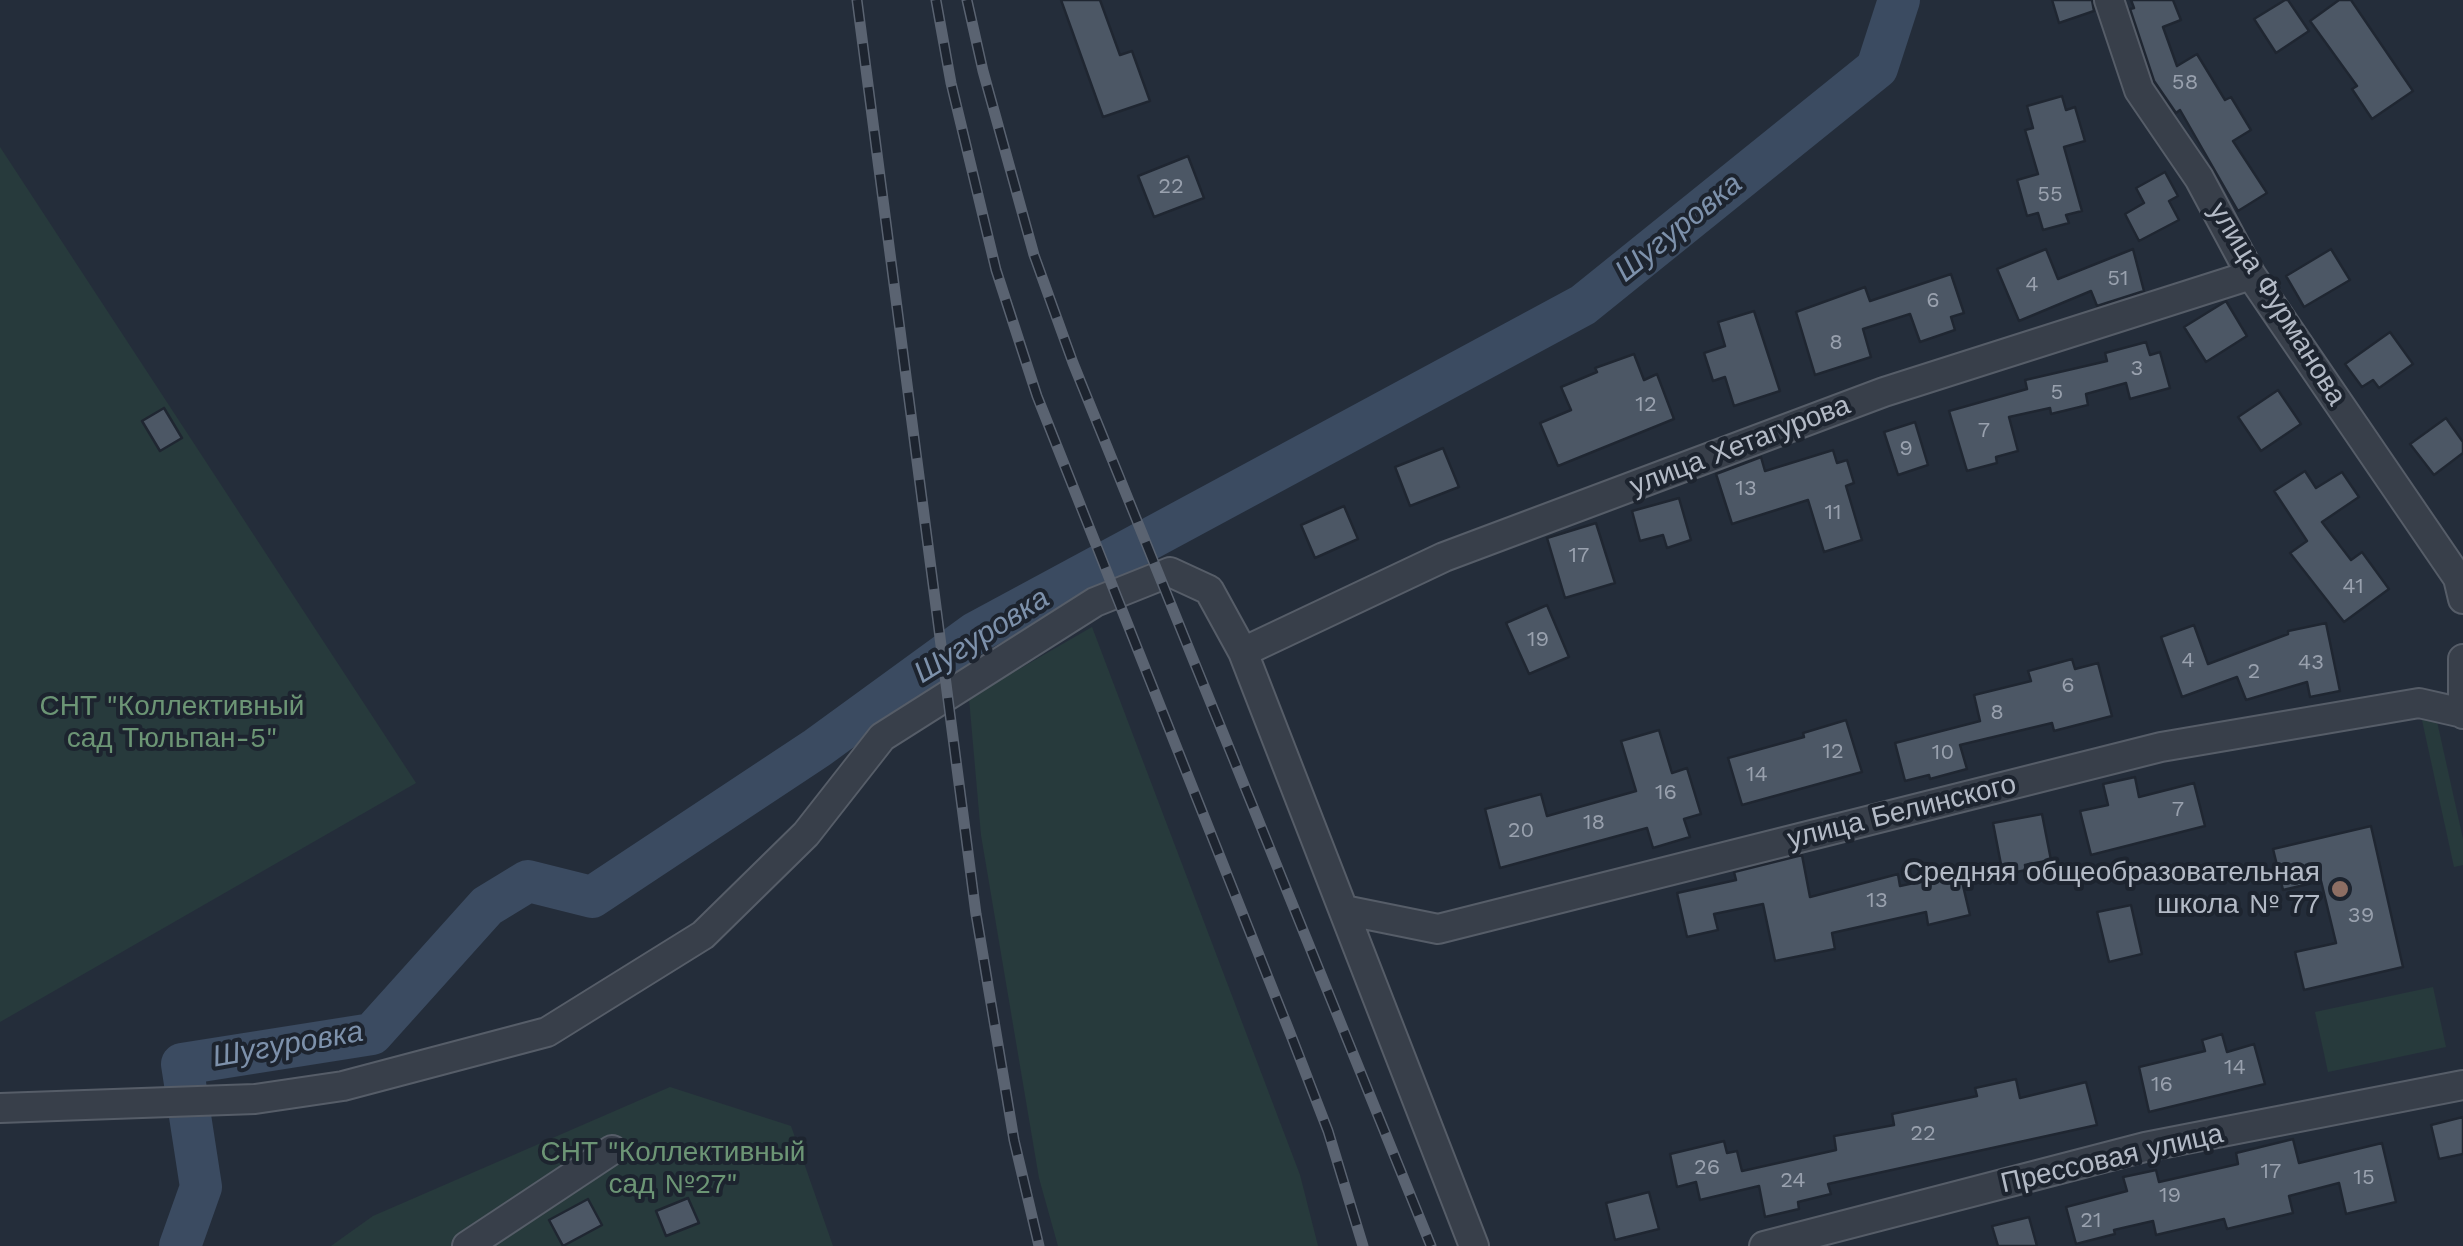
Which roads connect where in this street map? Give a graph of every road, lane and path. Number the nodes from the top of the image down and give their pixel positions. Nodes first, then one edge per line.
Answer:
1 (2109, 0) edge
2 (2251, 275) junction
3 (2463, 599) edge
4 (1243, 652) junction
5 (2463, 659) edge
6 (2463, 714) edge
7 (1344, 910) junction
8 (2463, 1085) edge
9 (0, 1108) edge
10 (612, 1150) dead end
11 (468, 1246) edge
12 (1474, 1246) edge
13 (1764, 1246) edge

1 - 2 street, улица Фурманова
2 - 3 street, улица Фурманова
2 - 4 street, улица Хетагурова
4 - 7 street
4 - 9 street
5 - 6 street
6 - 7 street, улица Белинского
7 - 12 street
8 - 13 street, Прессовая улица
10 - 11 street

